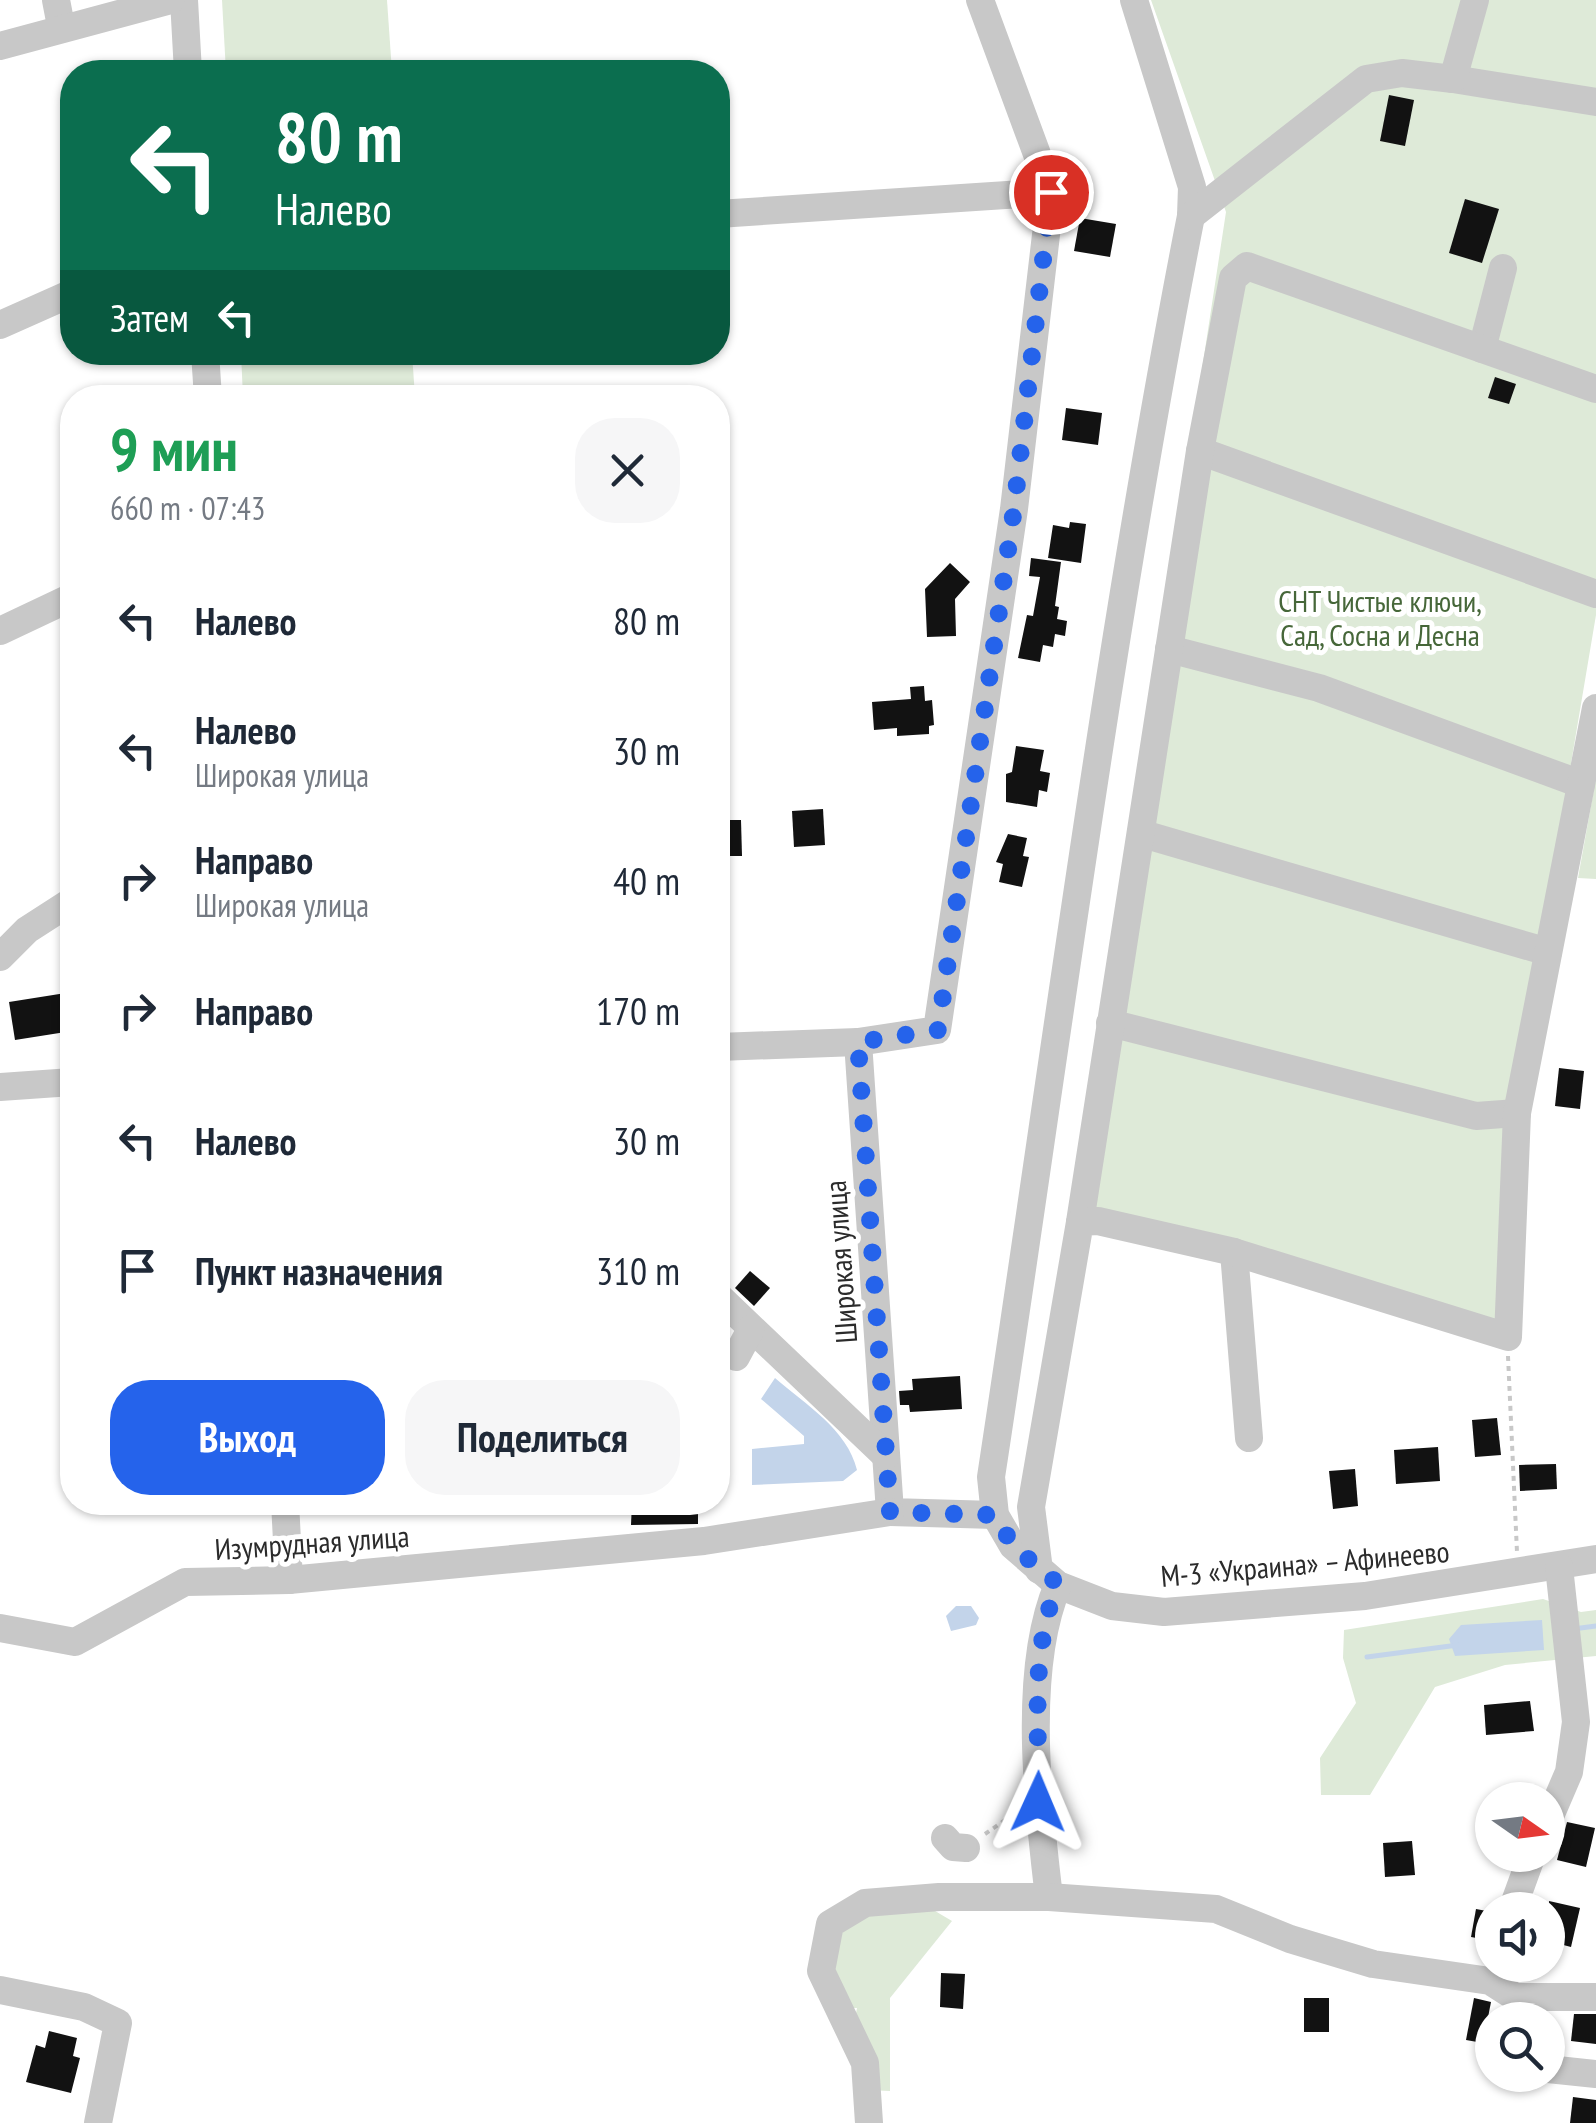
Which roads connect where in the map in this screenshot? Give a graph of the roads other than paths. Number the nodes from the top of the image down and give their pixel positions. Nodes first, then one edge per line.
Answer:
1 (171, 0) edge
2 (184, 0) edge
3 (980, 0) edge
4 (1134, 0) edge
5 (1475, 0) edge
6 (59, 13) edge
7 (0, 46) edge
8 (187, 60) edge
9 (1453, 79) junction
10 (1596, 102) edge
11 (1051, 192) junction
12 (730, 213) edge
13 (1191, 216) junction
14 (1503, 268) dead end
15 (60, 298) edge
16 (0, 325) edge
17 (1482, 349) junction
18 (1596, 389) edge
19 (1200, 450) junction
20 (1596, 594) edge
21 (60, 603) edge
22 (0, 631) edge
23 (1169, 648) junction
24 (1596, 708) edge
25 (1581, 784) junction
26 (1143, 834) junction
27 (60, 908) edge
28 (1548, 952) junction
29 (0, 957) edge
30 (1110, 1023) junction
31 (858, 1042) junction
32 (730, 1047) edge
33 (60, 1083) edge
34 (0, 1086) edge
35 (1517, 1113) junction
36 (1089, 1221) junction
37 (1234, 1252) junction
38 (730, 1308) edge
39 (750, 1329) junction
40 (736, 1357) dead end
41 (1002, 1407) junction
42 (1047, 1412) junction
43 (1249, 1438) dead end
44 (886, 1456) junction
45 (890, 1512) junction
46 (286, 1515) edge
47 (995, 1515) junction
48 (1596, 1559) edge
49 (1559, 1567) junction
50 (1048, 1577) junction
51 (289, 1580) junction
52 (0, 1628) edge
53 (1565, 1782) edge
54 (1049, 1896) junction
55 (1475, 1972) edge
56 (1501, 1982) edge
57 (0, 1990) edge
58 (1596, 1998) edge
59 (1565, 2071) edge
60 (1596, 2074) edge
61 (98, 2123) edge
62 (869, 2123) edge

1 - 6 street
2 - 8 street
3 - 11 street
4 - 13 street
5 - 9 street
6 - 7 street
9 - 10 street
9 - 13 street
11 - 12 street
11 - 31 street
13 - 41 street
14 - 17 street
15 - 16 street
17 - 18 street
17 - 19 street
19 - 20 street
19 - 23 street
21 - 22 street
23 - 25 street
23 - 26 street
24 - 25 street
25 - 28 street
26 - 28 street
26 - 30 street
27 - 29 street
28 - 35 street
30 - 35 street
30 - 36 street
31 - 32 street
31 - 44 street, Широкая улица
33 - 34 street
35 - 37 street
36 - 37 street
36 - 42 street
37 - 43 street
38 - 39 street
39 - 40 street
39 - 44 street
41 - 42 street
41 - 47 street
42 - 50 street
44 - 45 street, Широкая улица
45 - 47 street
45 - 51 street, Изумрудная улица
46 - 51 street
47 - 50 street, М-3 «Украина» – Афинеево
48 - 49 street, М-3 «Украина» – Афинеево
49 - 50 street, М-3 «Украина» – Афинеево
49 - 53 street
50 - 54 street
51 - 52 street, Изумрудная улица
54 - 55 street
54 - 62 street
56 - 58 street
57 - 61 street
59 - 60 street

